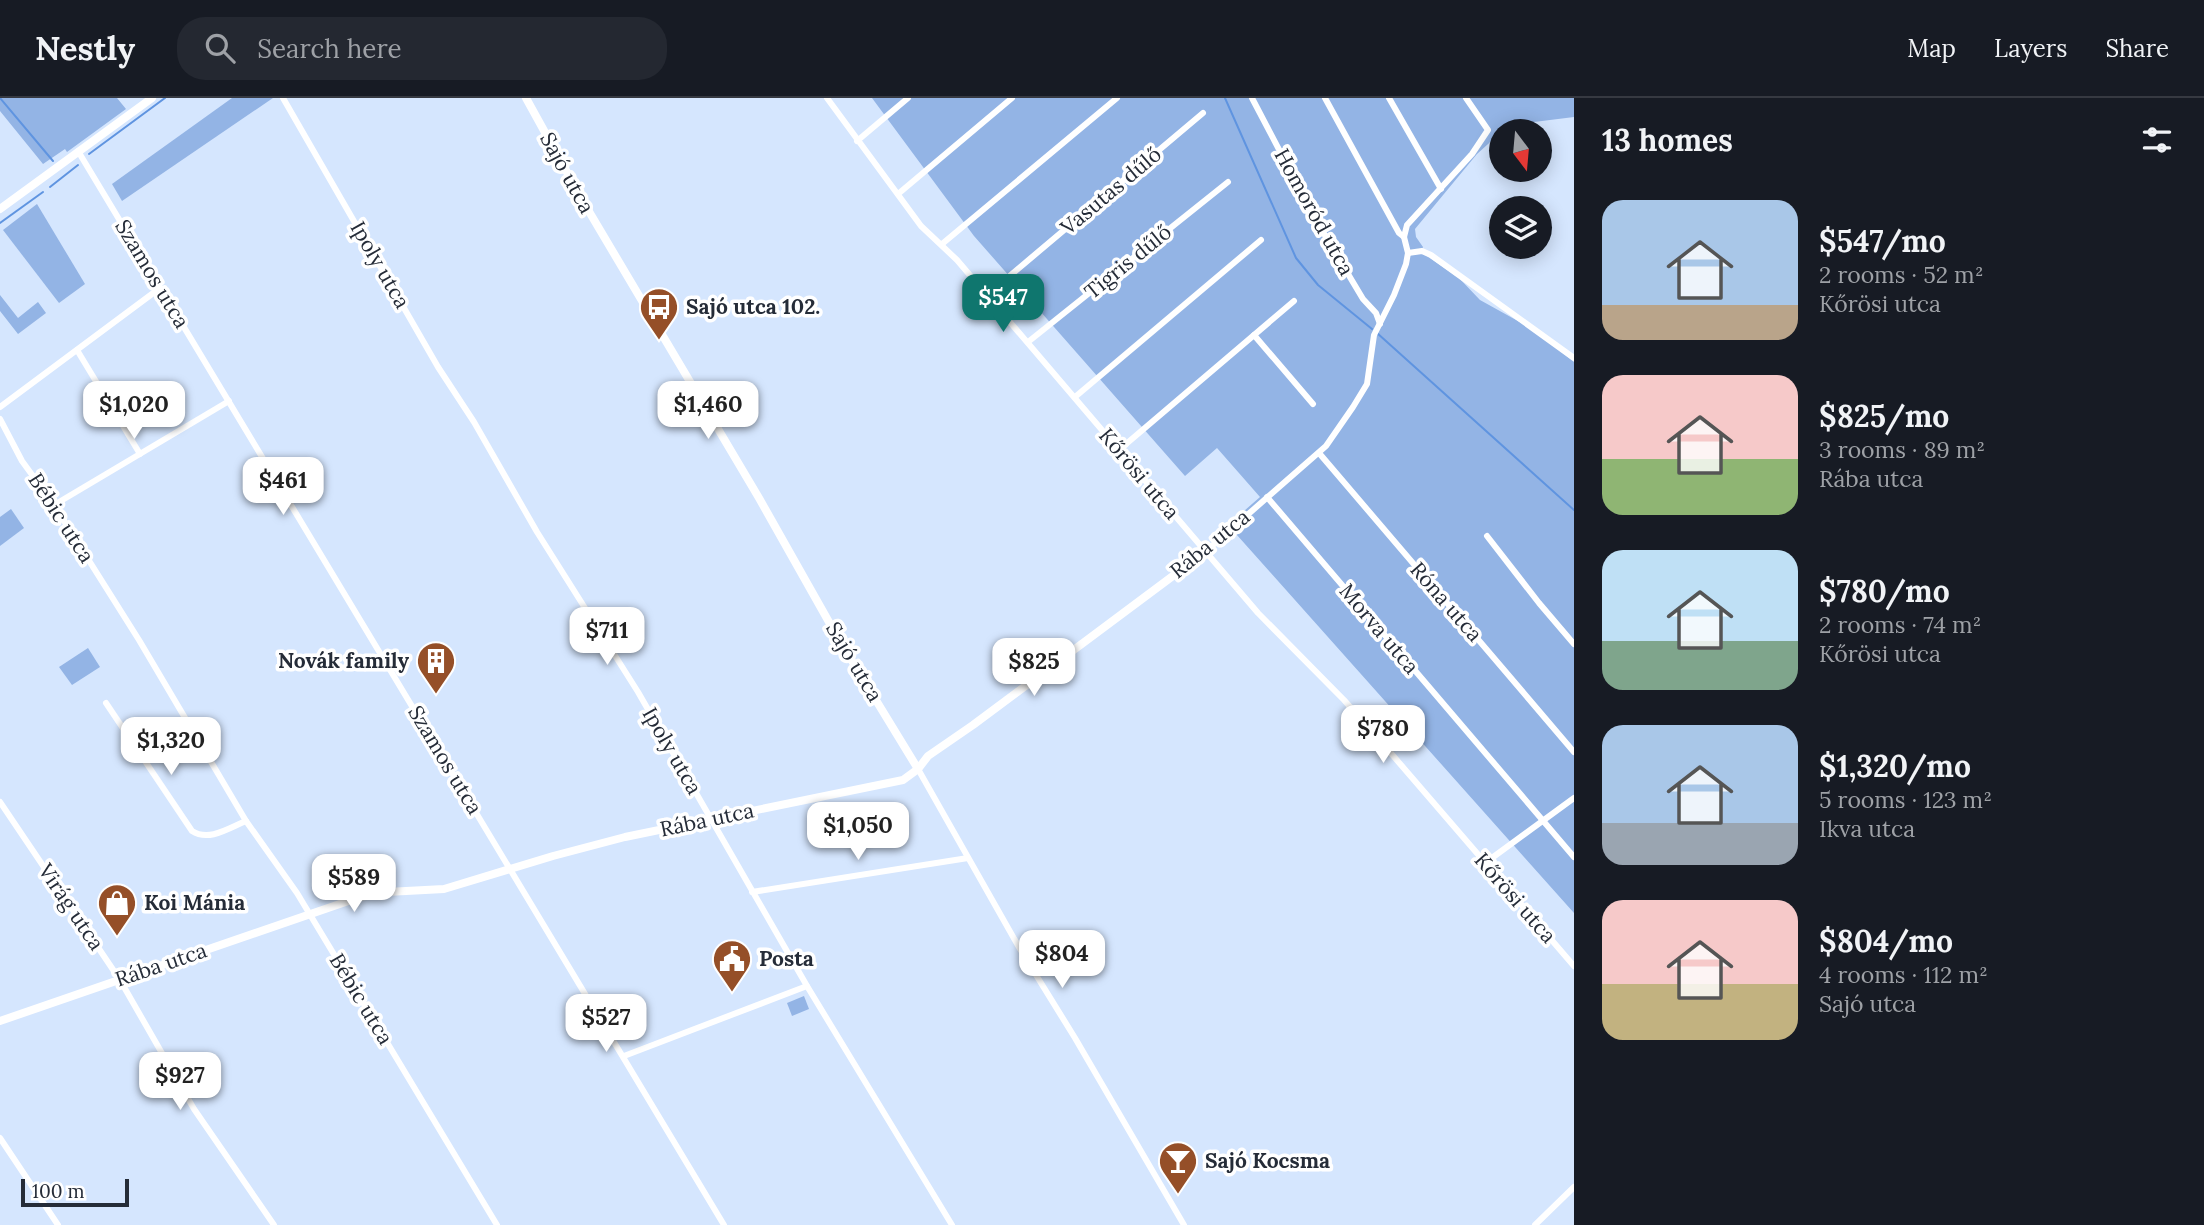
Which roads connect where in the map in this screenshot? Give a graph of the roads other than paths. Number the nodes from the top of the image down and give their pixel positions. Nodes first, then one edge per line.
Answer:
1 (152, 98) edge
2 (283, 98) edge
3 (526, 98) edge
4 (827, 98) edge
5 (908, 98) edge
6 (1012, 98) edge
7 (1117, 98) edge
8 (1252, 98) edge
9 (1325, 98) edge
10 (1389, 98) edge
11 (1466, 98) edge
12 (1203, 113) dead end
13 (857, 141) junction
14 (78, 151) junction
15 (1228, 182) dead end
16 (1441, 189) junction
17 (898, 194) junction
18 (0, 209) edge
19 (1404, 237) junction
20 (1261, 240) dead end
21 (942, 244) junction
22 (1408, 253) junction
23 (160, 288) junction
24 (987, 295) junction
25 (1294, 301) dead end
26 (1377, 329) junction
27 (1254, 335) junction
28 (1028, 342) junction
29 (77, 350) junction
30 (1574, 358) edge
31 (1074, 397) junction
32 (229, 401) junction
33 (1313, 404) dead end
34 (0, 407) edge
35 (0, 419) edge
36 (1119, 450) junction
37 (1319, 453) junction
38 (140, 454) junction
39 (1267, 497) junction
40 (54, 505) junction
41 (1488, 536) dead end
42 (1205, 552) junction
43 (1574, 644) edge
44 (106, 703) dead end
45 (1574, 751) edge
46 (918, 768) junction
47 (1574, 798) edge
48 (0, 802) edge
49 (710, 819) junction
50 (246, 821) junction
51 (1543, 821) junction
52 (1574, 857) edge
53 (968, 858) junction
54 (1485, 863) junction
55 (511, 868) junction
56 (752, 892) junction
57 (310, 914) junction
58 (1574, 966) edge
59 (120, 980) junction
60 (807, 986) junction
61 (0, 1021) edge
62 (624, 1056) junction
63 (0, 1138) edge
64 (1574, 1187) edge
65 (58, 1225) edge
66 (274, 1225) edge
67 (497, 1225) edge
68 (724, 1225) edge
69 (952, 1225) edge
70 (1184, 1225) edge
71 (1535, 1225) edge

1 - 14 street
2 - 49 street, Ipoly utca
3 - 46 street, Sajó utca
4 - 13 street, Kőrösi utca
5 - 13 street
6 - 17 street
7 - 21 street
8 - 26 street, Homoród utca
9 - 19 street
10 - 16 street
11 - 16 street
12 - 24 street, Vasutas dűlő
13 - 17 street, Kőrösi utca
14 - 18 street
14 - 23 street, Szamos utca
15 - 28 street, Tigris dűlő
16 - 19 street
17 - 21 street, Kőrösi utca
19 - 22 street
20 - 31 street
21 - 24 street, Kőrösi utca
22 - 26 street, Rába utca
22 - 30 street
23 - 29 street
23 - 32 street, Szamos utca
24 - 28 street, Kőrösi utca
25 - 27 street
26 - 37 street, Rába utca
27 - 33 street
27 - 36 street
28 - 31 street, Kőrösi utca
29 - 34 street
29 - 38 street
31 - 36 street, Kőrösi utca
32 - 38 street
32 - 55 street, Szamos utca
35 - 40 street, Bébic utca
36 - 42 street, Kőrösi utca
37 - 39 street, Rába utca
37 - 45 street, Róna utca
38 - 40 street
39 - 42 street, Rába utca
39 - 51 street, Morva utca
40 - 50 street, Bébic utca
41 - 43 street
42 - 46 street, Rába utca
42 - 54 street, Kőrösi utca
44 - 50 street
46 - 49 street, Rába utca
46 - 53 street, Sajó utca
47 - 51 street
48 - 59 street, Virág utca
49 - 55 street, Rába utca
49 - 56 street, Ipoly utca
50 - 57 street, Bébic utca
51 - 52 street, Morva utca
51 - 54 street
53 - 56 street
53 - 70 street, Sajó utca
54 - 58 street, Kőrösi utca
55 - 57 street, Rába utca
55 - 62 street, Szamos utca
56 - 60 street, Ipoly utca
57 - 59 street, Rába utca
57 - 67 street, Bébic utca
59 - 61 street, Rába utca
59 - 66 street, Virág utca
60 - 62 street
60 - 69 street, Ipoly utca
62 - 68 street, Szamos utca
63 - 65 street
64 - 71 street

